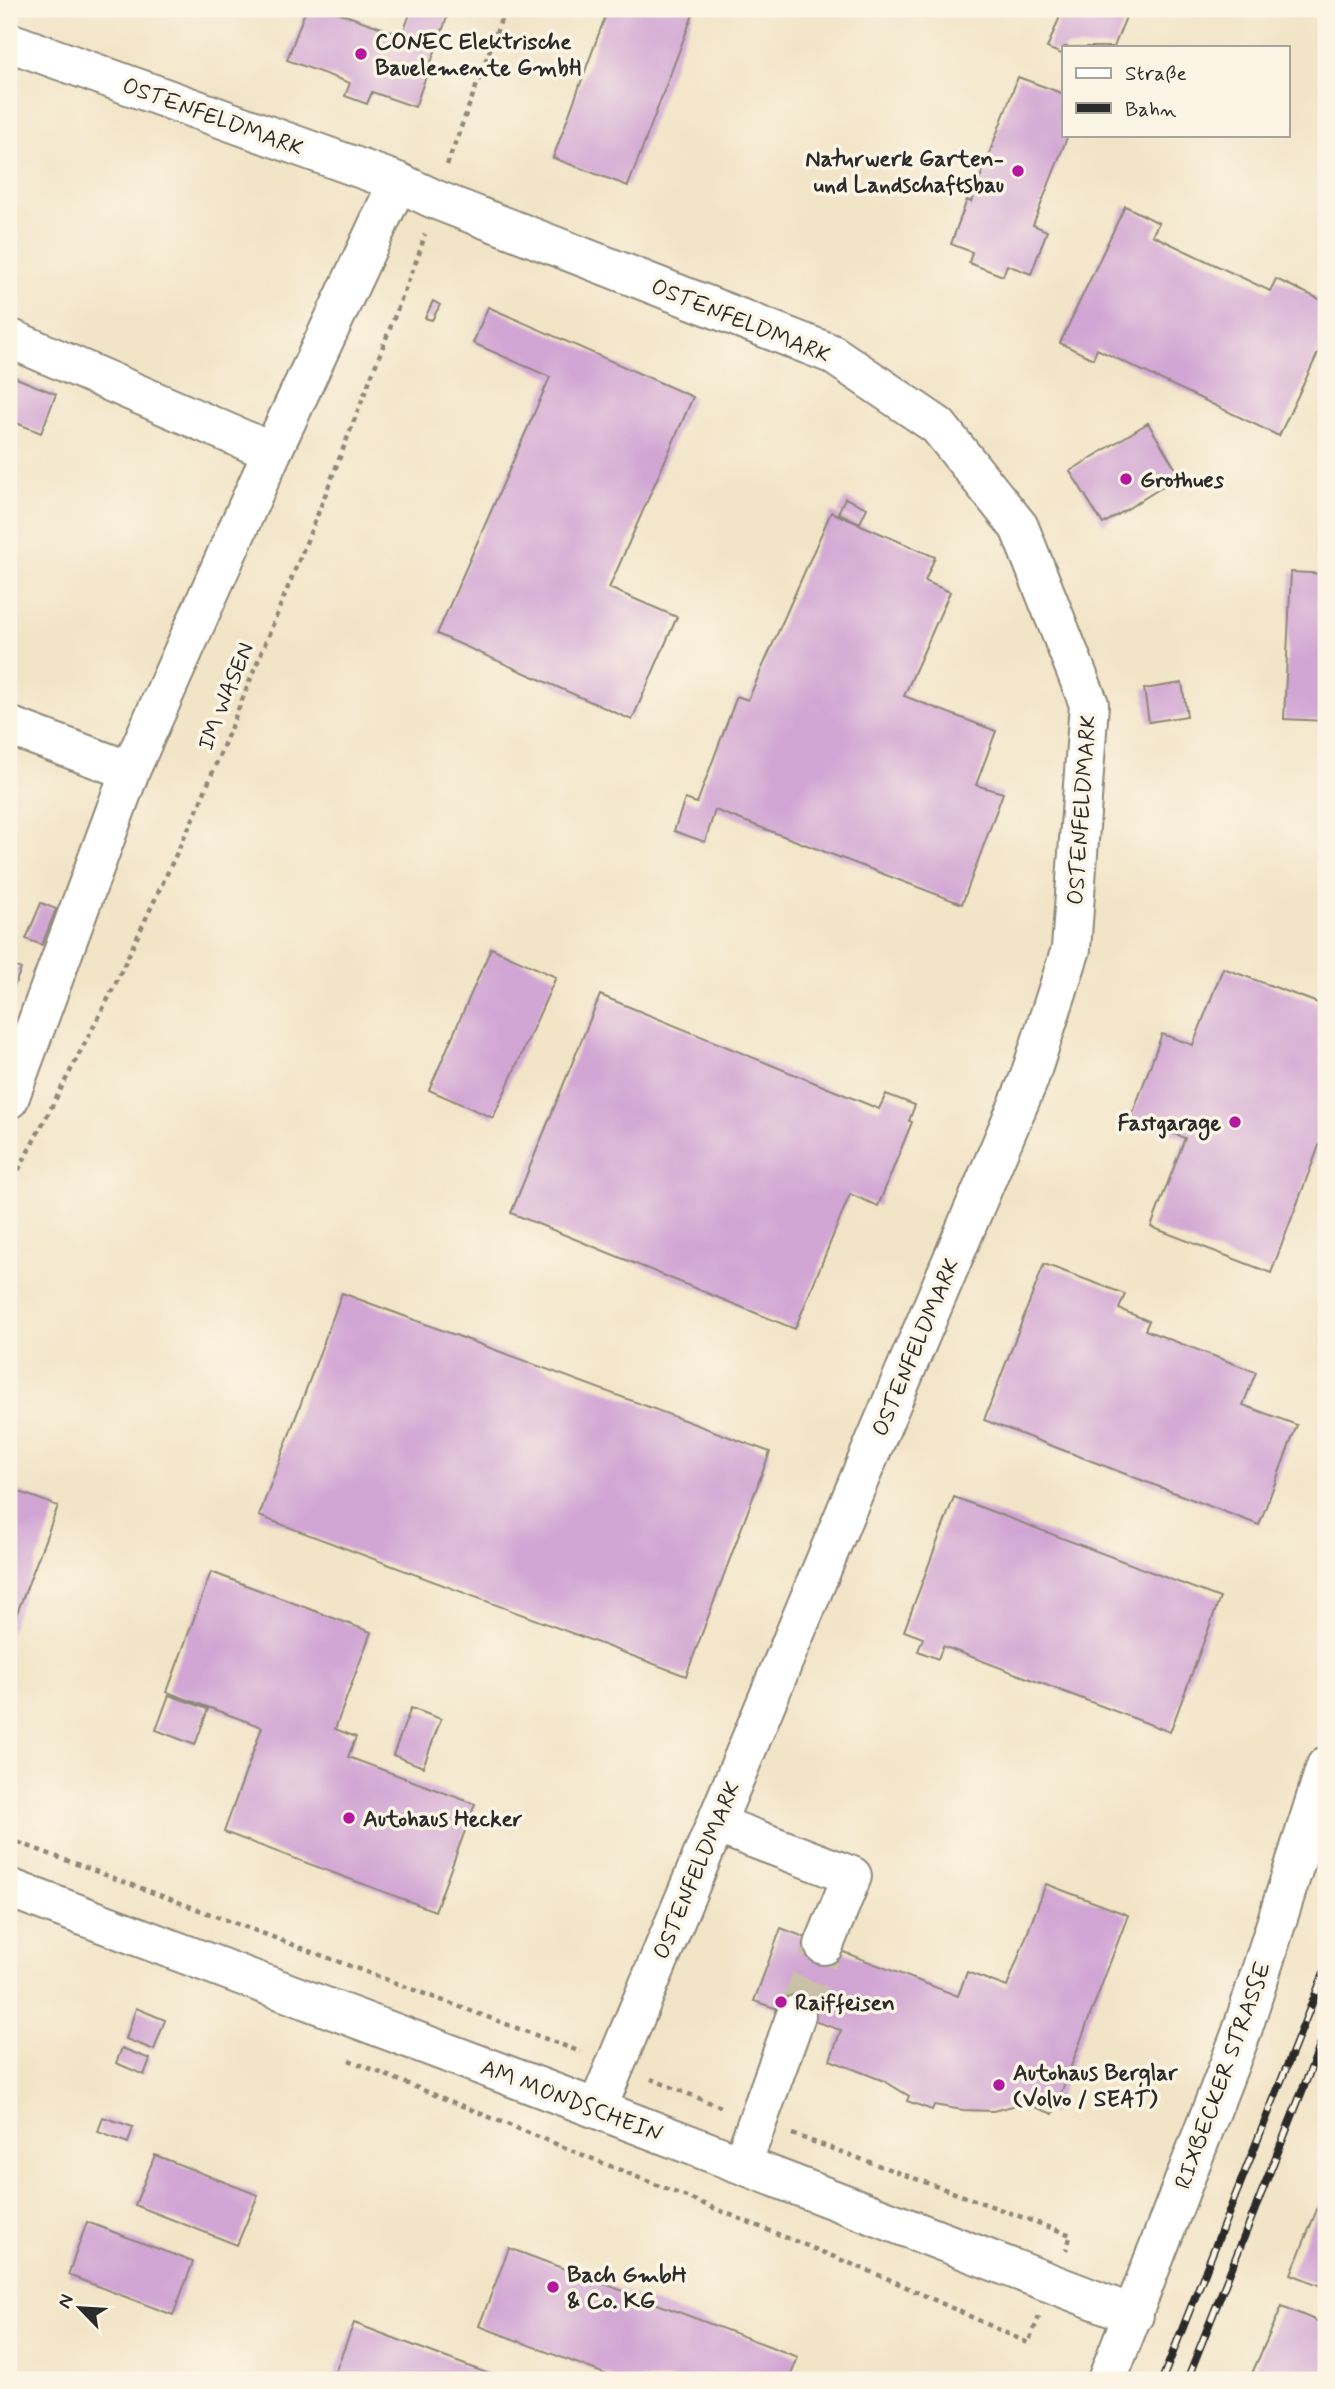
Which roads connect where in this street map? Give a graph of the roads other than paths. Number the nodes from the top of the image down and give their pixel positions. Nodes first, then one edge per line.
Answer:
1 (9, 42) edge
2 (398, 182) junction
3 (9, 338) edge
4 (272, 452) junction
5 (9, 726) edge
6 (130, 771) junction
7 (9, 1099) edge
8 (1326, 1766) edge
9 (716, 1824) junction
10 (9, 1888) edge
11 (824, 1945) tunnel mouth
12 (796, 2015) tunnel mouth
13 (597, 2109) junction
14 (742, 2164) junction
15 (1134, 2315) junction
16 (1107, 2380) edge

1 - 2 street, OSTENFELDMARK
2 - 4 street
2 - 9 street, OSTENFELDMARK
3 - 4 street
4 - 6 street
5 - 6 street
6 - 7 street
8 - 15 street, RIXBECKER STRASSE
9 - 11 street
9 - 13 street, OSTENFELDMARK
10 - 13 street, AM MONDSCHEIN
12 - 14 street
13 - 14 street, AM MONDSCHEIN
14 - 15 street, AM MONDSCHEIN
15 - 16 street, RIXBECKER STRASSE

